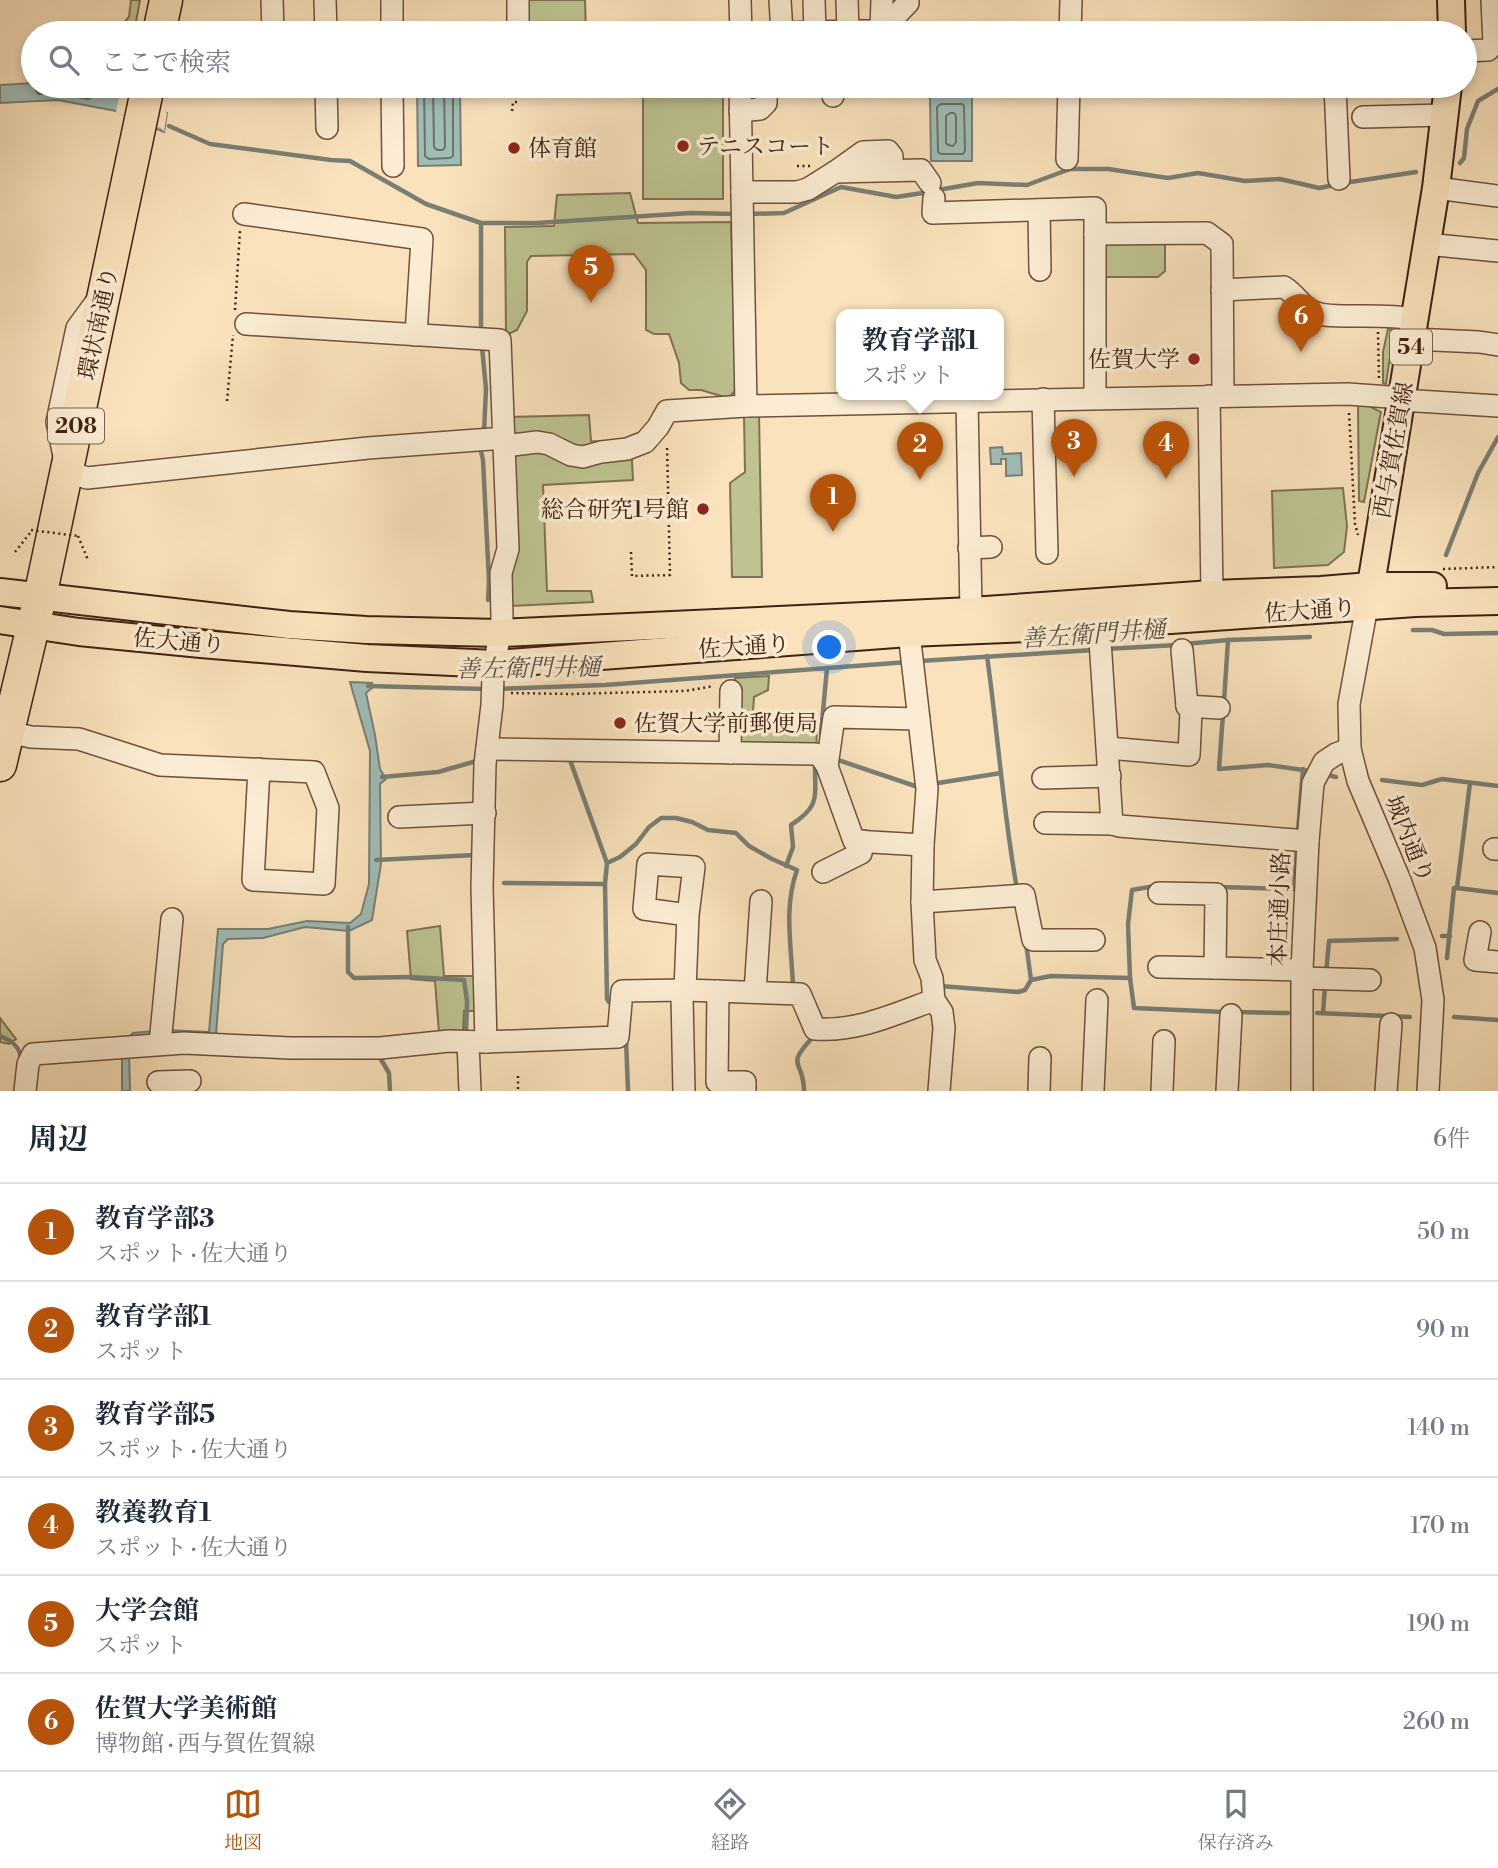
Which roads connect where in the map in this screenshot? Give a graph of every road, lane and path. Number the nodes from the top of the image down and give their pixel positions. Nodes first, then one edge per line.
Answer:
1 (166, 0) edge
2 (272, 0) edge
3 (325, 0) edge
4 (392, 0) edge
5 (517, 0) edge
6 (740, 0) edge
7 (780, 0) edge
8 (814, 0) edge
9 (847, 0) edge
10 (882, 0) edge
11 (908, 0) edge
12 (1071, 0) edge
13 (1451, 0) edge
14 (1492, 0) edge
15 (162, 21) edge
16 (273, 21) edge
17 (326, 21) edge
18 (392, 21) edge
19 (518, 21) edge
20 (741, 21) edge
21 (782, 21) edge
22 (825, 21) edge
23 (836, 21) edge
24 (881, 21) edge
25 (891, 21) edge
26 (1070, 21) edge
27 (1452, 21) edge
28 (1477, 50) edge
29 (145, 98) edge
30 (326, 98) edge
31 (392, 98) edge
32 (740, 98) edge
33 (766, 98) edge
34 (1069, 98) edge
35 (1336, 98) edge
36 (1447, 98) edge
37 (519, 102) dead end
38 (512, 111) dead end
39 (740, 111) junction
40 (1445, 115) junction
41 (1363, 117) dead end
42 (327, 128) dead end
43 (1067, 159) dead end
44 (393, 166) dead end
45 (797, 166) dead end
46 (802, 166) dead end
47 (1339, 179) dead end
48 (1436, 188) junction
49 (742, 192) junction
50 (1498, 196) edge
51 (1039, 210) junction
52 (244, 214) joint
53 (1095, 234) junction
54 (1426, 244) junction
55 (1498, 251) edge
56 (1040, 270) dead end
57 (1222, 289) junction
58 (1380, 316) junction
59 (240, 324) junction
60 (1413, 329) junction
61 (416, 335) junction
62 (1498, 345) edge
63 (1348, 394) junction
64 (1216, 396) junction
65 (1390, 397) junction
66 (1095, 398) junction
67 (1043, 400) junction
68 (227, 401) dead end
69 (967, 401) junction
70 (746, 406) junction
71 (1498, 406) edge
72 (667, 411) junction
73 (505, 442) junction
74 (67, 471) junction
75 (1360, 541) dead end
76 (991, 547) dead end
77 (969, 548) junction
78 (1040, 548) dead end
79 (15, 552) dead end
80 (631, 552) dead end
81 (88, 560) dead end
82 (1498, 567) edge
83 (1438, 569) dead end
84 (1498, 585) edge
85 (0, 592) edge
86 (1212, 594) junction
87 (1368, 596) junction
88 (1498, 601) edge
89 (36, 611) junction
90 (971, 611) junction
91 (0, 620) edge
92 (500, 633) junction
93 (1100, 641) junction
94 (1182, 650) dead end
95 (911, 652) junction
96 (493, 681) junction
97 (9, 690) edge
98 (731, 691) joint
99 (1187, 706) junction
100 (1219, 708) dead end
101 (919, 719) junction
102 (8, 732) junction
103 (1108, 748) junction
104 (1350, 749) junction
105 (730, 752) junction
106 (486, 756) junction
107 (824, 757) junction
108 (0, 765) edge
109 (259, 769) junction
110 (1110, 776) junction
111 (1043, 778) dead end
112 (485, 813) junction
113 (399, 817) dead end
114 (1045, 823) dead end
115 (1112, 824) junction
116 (1301, 840) junction
117 (863, 841) junction
118 (923, 845) junction
119 (823, 873) dead end
120 (1159, 893) dead end
121 (761, 901) dead end
122 (922, 902) junction
123 (688, 915) dead end
124 (172, 919) dead end
125 (1480, 932) dead end
126 (1094, 940) dead end
127 (1498, 962) edge
128 (1159, 967) dead end
129 (1215, 968) junction
130 (1314, 976) junction
131 (1370, 980) dead end
132 (685, 990) junction
133 (718, 991) junction
134 (755, 992) junction
135 (934, 1000) junction
136 (1097, 1000) dead end
137 (1231, 1015) dead end
138 (1391, 1024) dead end
139 (160, 1038) junction
140 (1164, 1041) dead end
141 (477, 1042) junction
142 (1040, 1058) dead end
143 (518, 1076) dead end
144 (25, 1091) edge
145 (470, 1091) edge
146 (519, 1091) edge
147 (684, 1091) edge
148 (745, 1091) edge
149 (939, 1091) edge
150 (1039, 1091) edge
151 (1093, 1091) edge
152 (1162, 1091) edge
153 (1227, 1091) edge
154 (1302, 1091) edge
155 (1385, 1091) edge
156 (1428, 1091) edge

1 - 15 highway
2 - 16 street
3 - 17 street
4 - 18 street
5 - 19 street
6 - 20 street
7 - 21 street
8 - 22 street
9 - 23 street
10 - 24 street
11 - 25 street
12 - 26 street
13 - 27 main road
14 - 28 street
29 - 74 highway, 環状南通り / 208
30 - 42 street
31 - 44 street
32 - 39 street
33 - 39 street
34 - 43 street
35 - 47 street
36 - 40 main road, 西与賀佐賀線 / 54
37 - 38 path
39 - 49 street
40 - 41 street
40 - 48 main road, 西与賀佐賀線 / 54
45 - 46 path
48 - 50 street
48 - 54 main road, 西与賀佐賀線 / 54
49 - 51 street
49 - 70 street
51 - 53 street
51 - 56 street
52 - 59 path
52 - 61 street
53 - 57 street
53 - 66 street
54 - 55 street
54 - 60 main road, 西与賀佐賀線 / 54
57 - 58 street
57 - 64 street
58 - 60 street
58 - 65 path
59 - 61 street
59 - 68 path
60 - 62 street
60 - 65 main road, 西与賀佐賀線 / 54
61 - 73 street
63 - 64 street
63 - 65 street
63 - 75 path
64 - 66 street
64 - 86 street
65 - 71 street
65 - 87 main road, 西与賀佐賀線 / 54
66 - 67 street
67 - 69 street
67 - 78 street
69 - 70 street
69 - 77 street
70 - 72 street
72 - 73 street
72 - 80 path
73 - 74 street
73 - 92 street
74 - 89 highway, 環状南通り / 208
76 - 77 street
77 - 90 street
79 - 81 path, bridge
82 - 83 path
84 - 87 main road, 佐大通り
85 - 89 main road
86 - 87 main road, 佐大通り
86 - 90 main road, 佐大通り
87 - 88 main road, 佐大通り
87 - 93 main road, 佐大通り
87 - 104 street, 城内通り
89 - 91 main road
89 - 92 main road, 佐大通り
89 - 96 main road, 佐大通り
89 - 97 highway, 環状南通り / 208
90 - 92 main road, 佐大通り
92 - 96 street
93 - 95 main road, 佐大通り
93 - 103 street
94 - 99 street
95 - 96 main road, 佐大通り
95 - 101 street
96 - 98 path
96 - 106 street
97 - 102 highway, 環状南通り / 208
98 - 105 street
99 - 100 street
99 - 103 street
101 - 107 street
101 - 118 street
102 - 108 highway, 環状南通り / 208
102 - 109 street
103 - 110 street
104 - 116 street, 本庄通小路
104 - 156 street, 城内通り
105 - 106 street
105 - 107 street
106 - 112 street
107 - 117 street
109 - 109 street
110 - 111 street
110 - 115 street
112 - 113 street
112 - 141 street
114 - 115 street
115 - 116 street
116 - 130 street, 本庄通小路
117 - 118 street
117 - 119 street
118 - 122 street
120 - 129 street
121 - 134 street
122 - 126 street
122 - 135 street
123 - 132 street
124 - 139 street
125 - 127 street
128 - 129 street
129 - 130 street
130 - 131 street
130 - 154 street, 本庄通小路
132 - 133 street
132 - 141 street
132 - 147 street
133 - 134 street
133 - 148 street
134 - 135 street
135 - 149 street
136 - 151 street
137 - 153 street
138 - 155 street
139 - 141 street
139 - 144 street
140 - 152 street
141 - 145 street
142 - 150 street
143 - 146 path

